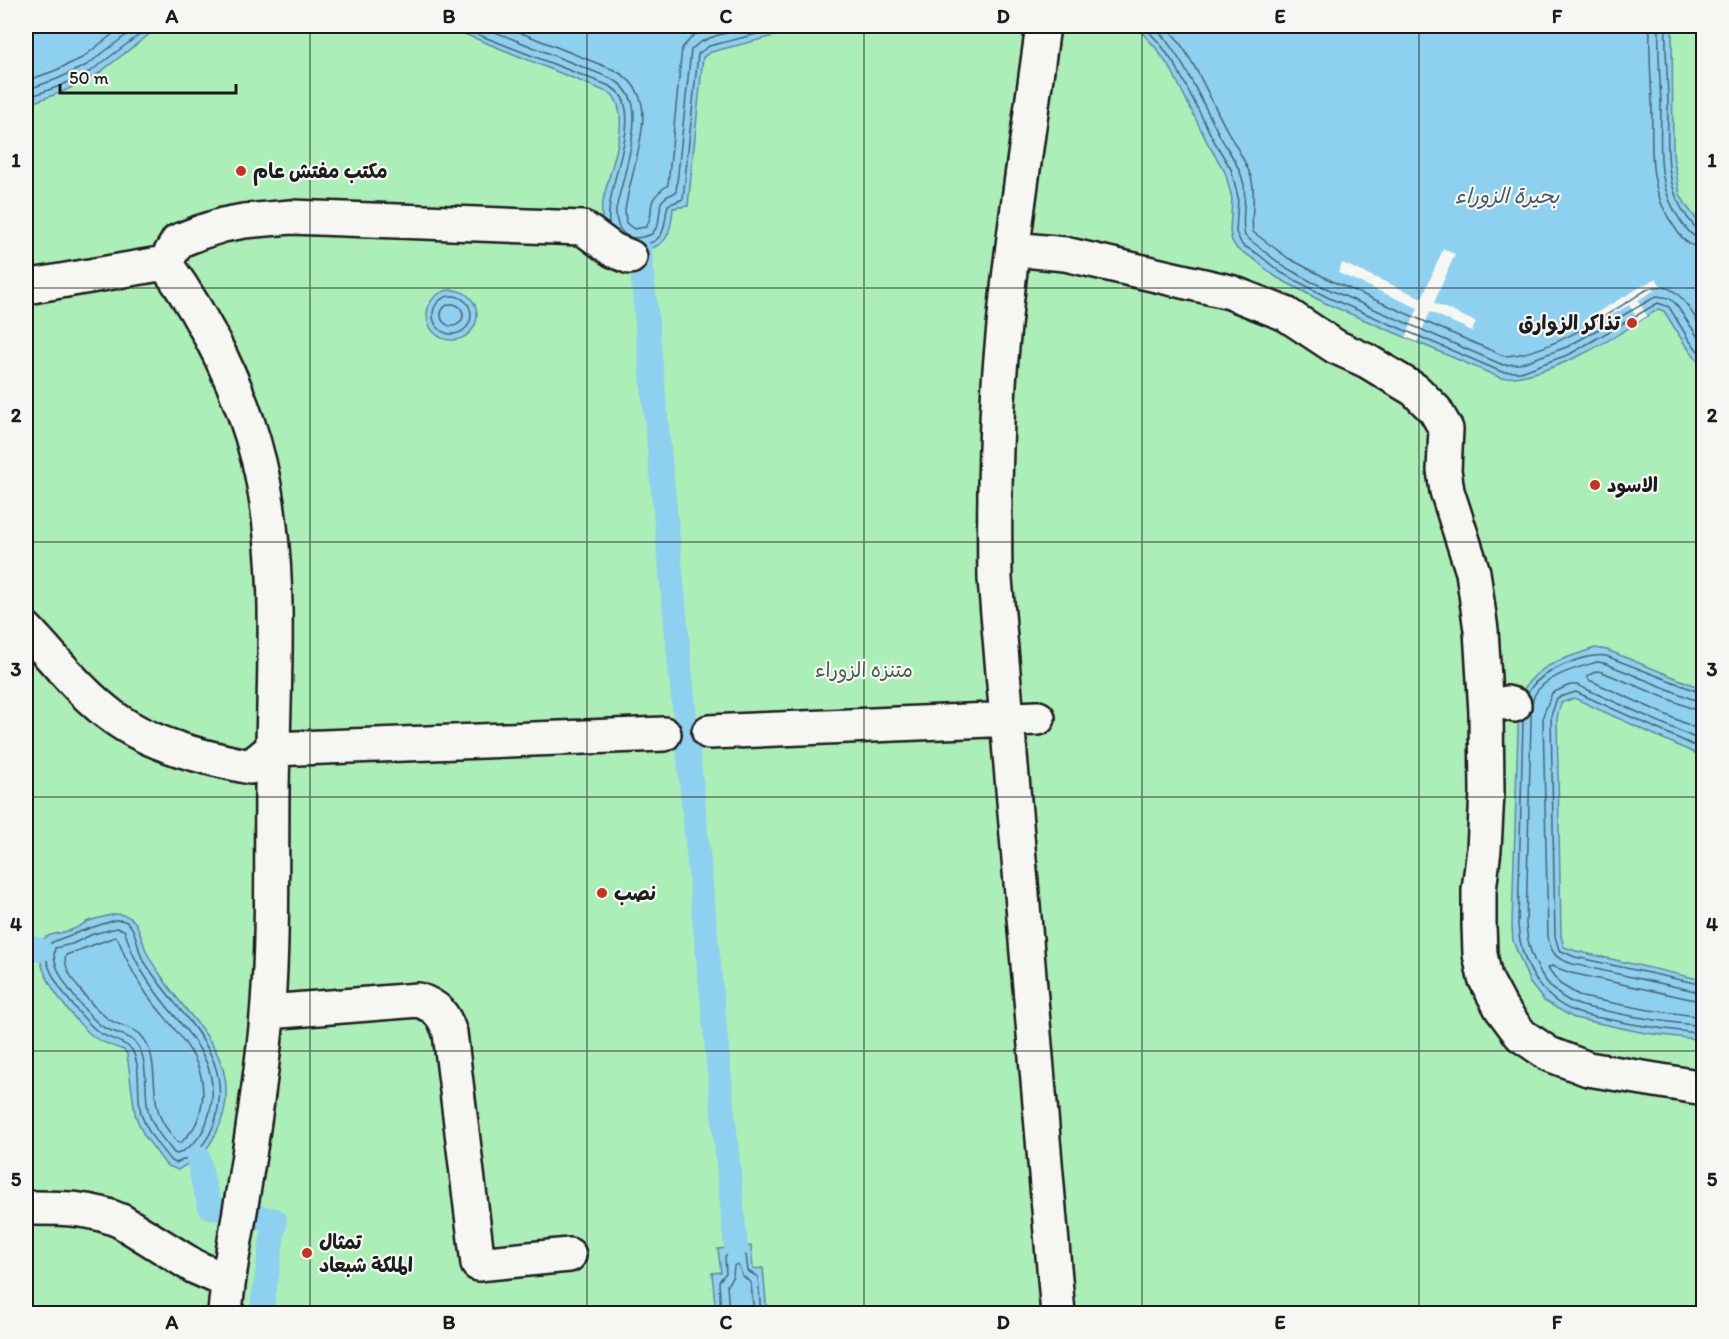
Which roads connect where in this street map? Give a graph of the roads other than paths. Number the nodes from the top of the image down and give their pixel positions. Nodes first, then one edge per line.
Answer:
1 (1043, 26) edge
2 (1013, 249) junction
3 (630, 257) dead end
4 (165, 263) junction
5 (26, 287) edge
6 (26, 629) edge
7 (1023, 719) junction
8 (709, 732) dead end
9 (664, 735) dead end
10 (272, 749) junction
11 (268, 1012) junction
12 (1704, 1088) edge
13 (26, 1208) edge
14 (569, 1255) dead end
15 (227, 1281) junction
16 (225, 1314) edge
17 (1058, 1314) edge

1 - 2 street
2 - 7 street
2 - 12 street
3 - 4 street
4 - 5 street
4 - 10 street
6 - 10 street
7 - 8 street
7 - 17 street
9 - 10 street
10 - 11 street
11 - 14 street
11 - 15 street
13 - 15 street
15 - 16 street

